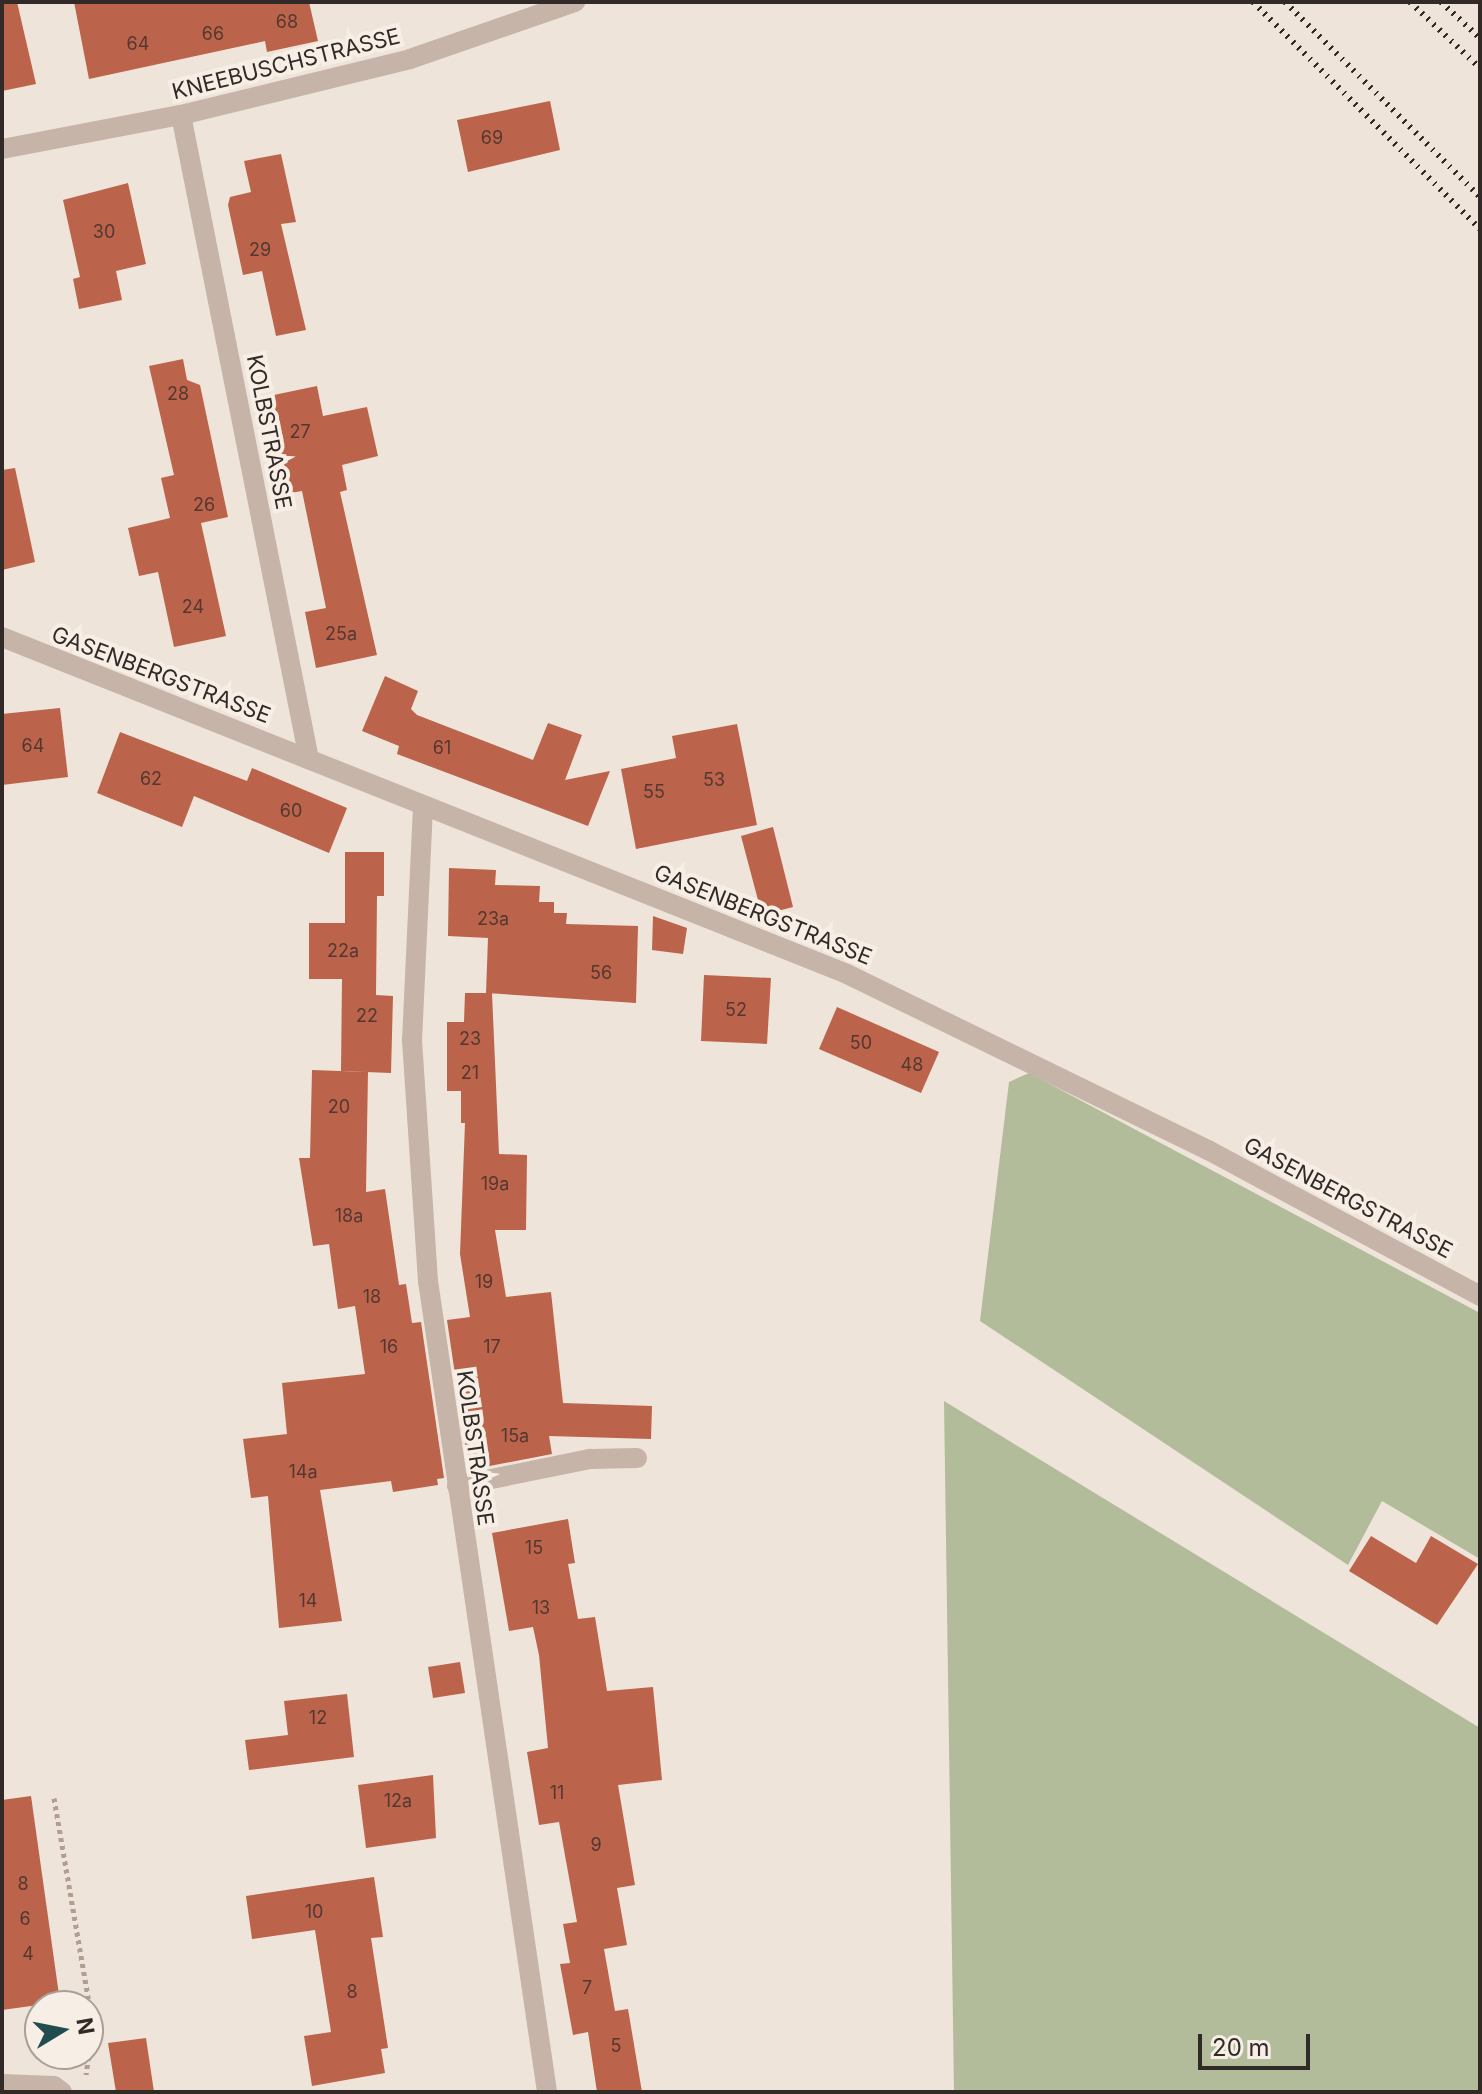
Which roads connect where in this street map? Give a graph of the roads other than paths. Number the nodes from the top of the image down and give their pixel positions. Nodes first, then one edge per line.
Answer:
1 (575, 2) edge
2 (181, 115) junction
3 (2, 149) edge
4 (2, 637) edge
5 (309, 759) junction
6 (423, 807) junction
7 (1480, 1296) edge
8 (637, 1458) dead end
9 (457, 1486) junction
10 (2, 2084) edge
11 (58, 2089) edge
12 (547, 2092) edge

1 - 2 street, KNEEBUSCHSTRASSE
2 - 3 street, KNEEBUSCHSTRASSE
2 - 5 street, KOLBSTRASSE
4 - 5 street, GASENBERGSTRASSE
5 - 6 street, GASENBERGSTRASSE
6 - 7 street, GASENBERGSTRASSE
6 - 9 street, KOLBSTRASSE
8 - 9 street
9 - 12 street, KOLBSTRASSE
10 - 11 street

